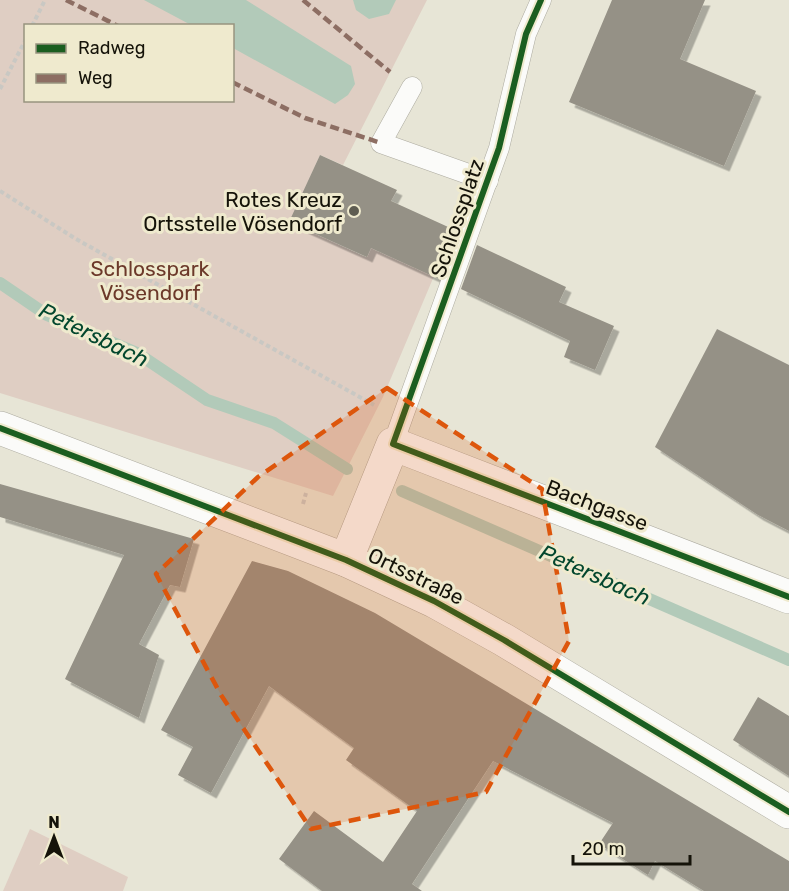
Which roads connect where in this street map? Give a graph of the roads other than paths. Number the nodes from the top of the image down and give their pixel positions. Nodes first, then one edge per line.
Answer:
1 (541, 0) edge
2 (412, 87) dead end
3 (488, 181) junction
4 (0, 428) edge
5 (398, 430) junction
6 (346, 560) junction
7 (789, 597) edge
8 (789, 812) edge

1 - 3 lane, Schlossplatz
2 - 3 lane
3 - 5 lane, Schlossplatz
4 - 6 street, Ortsstraße
5 - 6 street
5 - 7 street, Bachgasse
6 - 8 street, Ortsstraße

